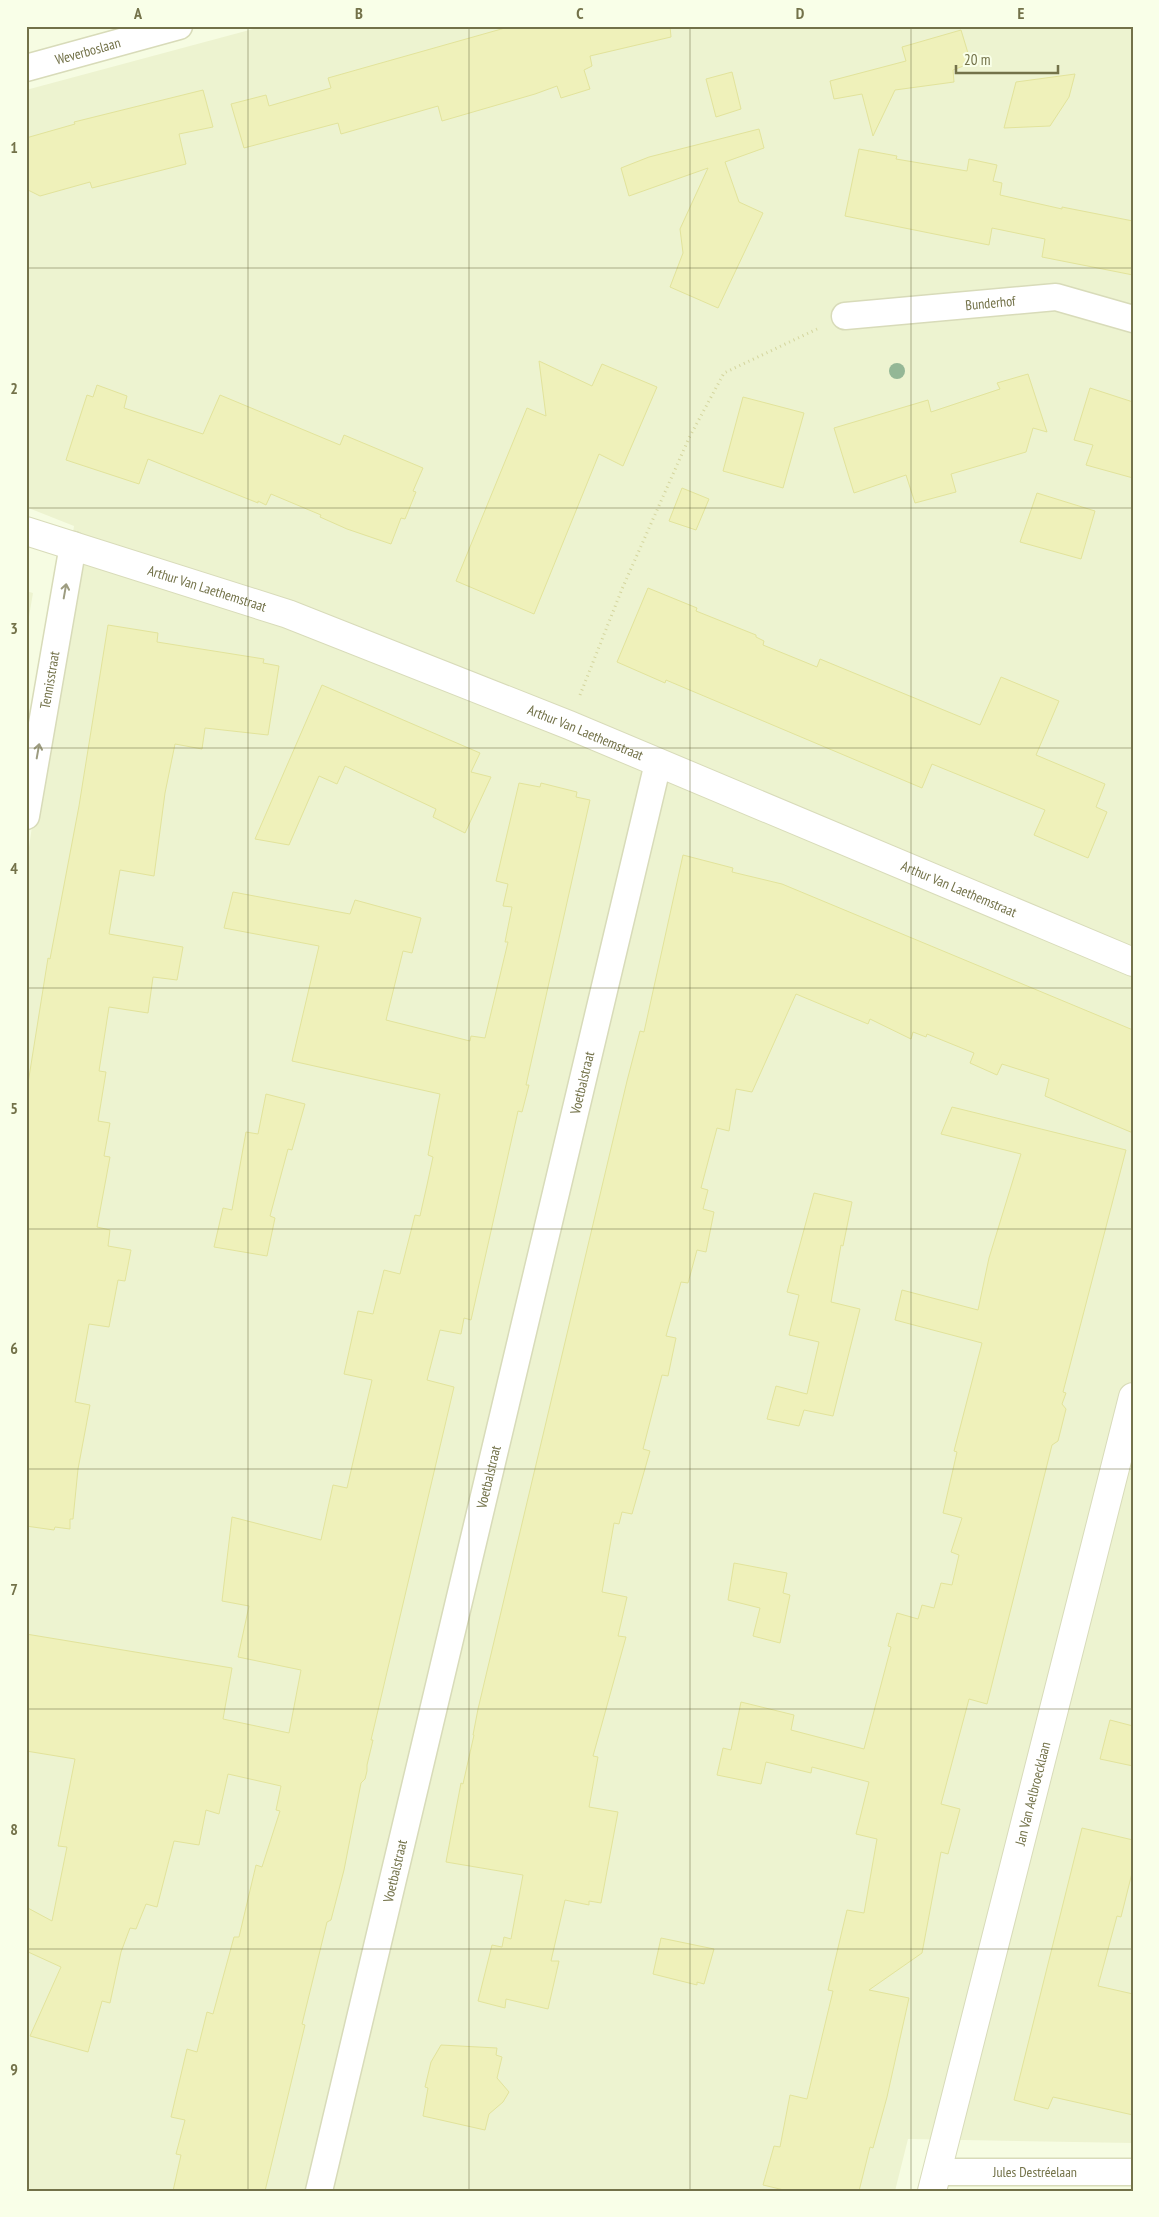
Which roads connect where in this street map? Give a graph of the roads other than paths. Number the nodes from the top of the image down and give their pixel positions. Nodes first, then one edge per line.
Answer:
1 (179, 26) edge
2 (26, 68) edge
3 (845, 316) road end
4 (1133, 319) edge
5 (26, 531) edge
6 (73, 545) junction
7 (658, 763) junction
8 (26, 816) edge
9 (1133, 962) edge
10 (1133, 1397) edge
11 (1133, 2172) edge
12 (935, 2181) edge
13 (319, 2191) edge

1 - 2 street, Weverboslaan
3 - 4 street, Bunderhof
5 - 6 street, Arthur Van Laethemstraat
6 - 7 street, Arthur Van Laethemstraat
8 -> 6 street, Tennisstraat
7 - 9 street, Arthur Van Laethemstraat
7 - 13 street, Voetbalstraat
10 - 12 street, Jan Van Aelbroecklaan
11 - 12 street, Jules Destréelaan

